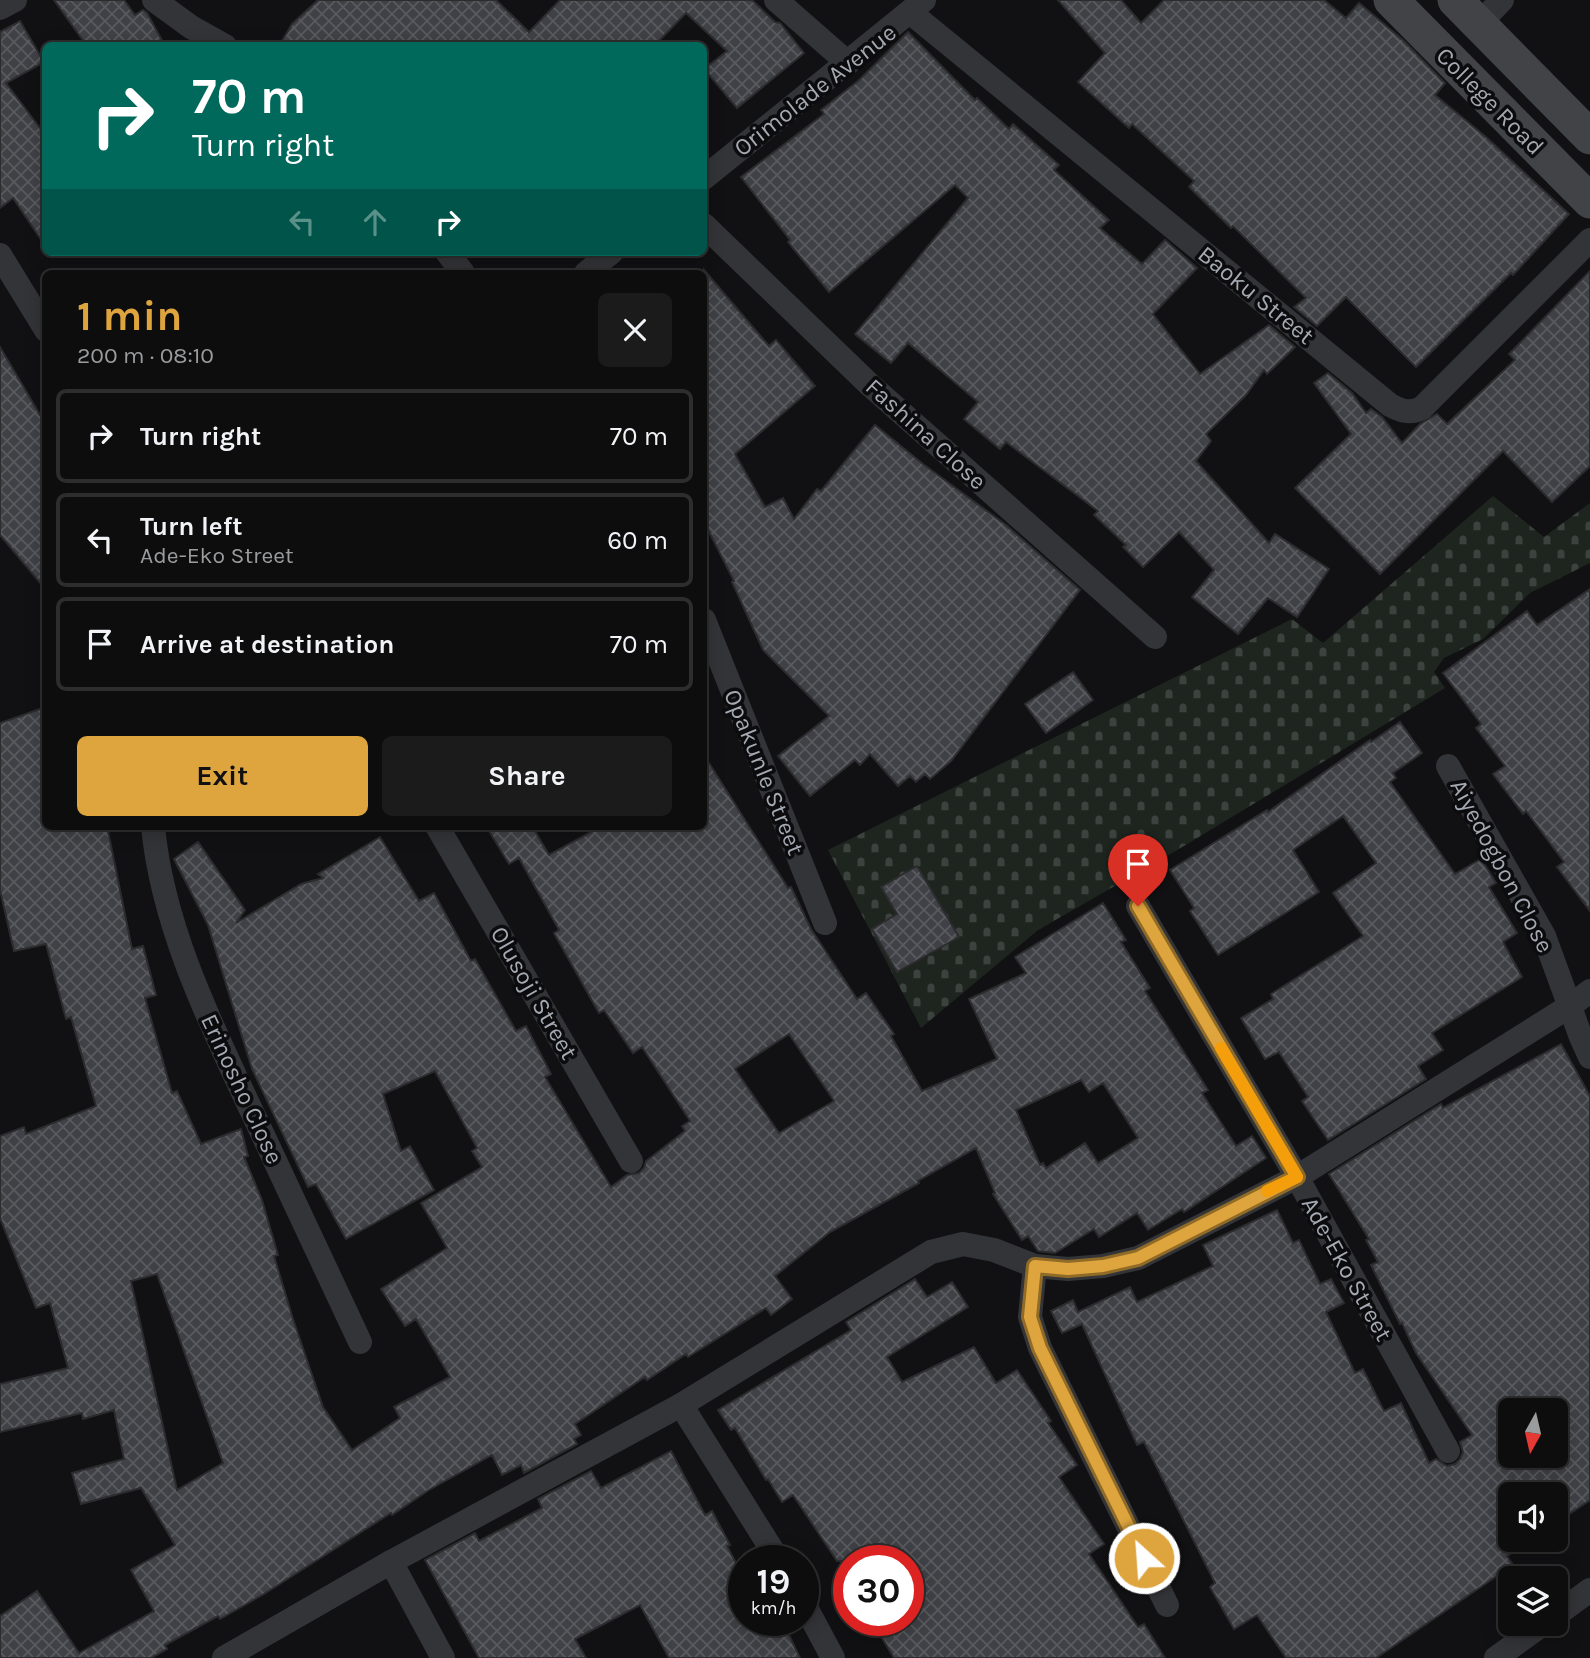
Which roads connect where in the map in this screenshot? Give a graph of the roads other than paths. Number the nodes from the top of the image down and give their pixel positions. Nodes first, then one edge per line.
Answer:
1 (15, 0) edge
2 (154, 0) edge
3 (776, 0) edge
4 (1391, 0) edge
5 (918, 6) edge
6 (0, 8) edge
7 (1479, 8) edge
8 (218, 42) edge
9 (848, 63) junction
10 (1590, 136) edge
11 (707, 176) edge
12 (1590, 201) edge
13 (707, 228) edge
14 (1590, 240) edge
15 (0, 255) edge
16 (450, 256) edge
17 (607, 256) edge
18 (461, 270) edge
19 (590, 270) edge
20 (42, 323) edge
21 (707, 628) edge
22 (1156, 637) dead end
23 (1448, 766) dead end
24 (153, 830) edge
25 (439, 830) edge
26 (1138, 906) dead end
27 (825, 923) dead end
28 (1590, 991) edge
29 (1570, 1006) junction
30 (1590, 1057) edge
31 (631, 1161) dead end
32 (1297, 1177) junction
33 (1035, 1266) junction
34 (360, 1342) dead end
35 (681, 1405) junction
36 (1448, 1451) dead end
37 (769, 1545) edge
38 (391, 1562) junction
39 (1590, 1590) edge
40 (1167, 1605) dead end
41 (1568, 1606) edge
42 (819, 1632) edge
43 (1526, 1636) edge
44 (224, 1658) edge
45 (443, 1658) edge
46 (833, 1658) edge
47 (1496, 1658) edge

1 - 6 street
2 - 8 street
3 - 9 street
4 - 12 main road, College Road
5 - 9 street, Orimolade Avenue
5 - 14 street, Baoku Street
7 - 10 main road, College Road
9 - 11 street, Orimolade Avenue
13 - 22 street, Fashina Close
15 - 20 street
16 - 18 street
17 - 19 street
21 - 27 street, Opakunle Street
23 - 29 street, Aiyedogbon Close
24 - 34 street, Erinosho Close
25 - 31 street, Olusoji Street
26 - 32 street, Ade-Eko Street
28 - 29 street
29 - 30 street, Aiyedogbon Close
29 - 32 street
32 - 33 street
32 - 36 street, Ade-Eko Street
33 - 35 street
33 - 40 street
35 - 37 street
35 - 38 street
38 - 44 street
38 - 45 street
39 - 41 street
42 - 46 street
43 - 47 street

